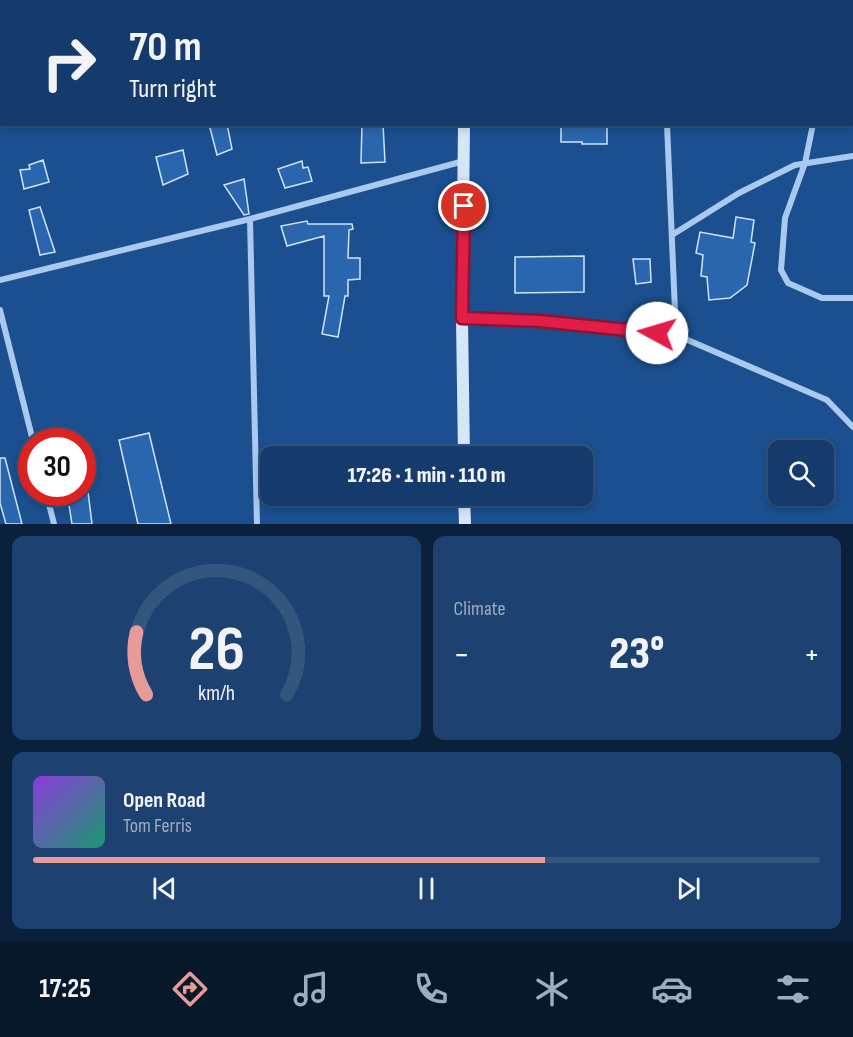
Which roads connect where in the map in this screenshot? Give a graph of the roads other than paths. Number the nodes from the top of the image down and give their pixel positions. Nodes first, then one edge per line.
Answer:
1 (464, 126) edge
2 (667, 126) edge
3 (813, 126) edge
4 (853, 156) edge
5 (464, 161) junction
6 (805, 163) junction
7 (250, 219) junction
8 (672, 235) junction
9 (0, 280) edge
10 (853, 298) edge
11 (0, 310) edge
12 (462, 318) junction
13 (676, 335) junction
14 (853, 427) edge
15 (30, 428) edge
16 (464, 446) edge
17 (50, 506) edge
18 (465, 506) edge
19 (54, 524) edge
20 (257, 524) edge
21 (465, 524) edge

1 - 5 street
2 - 8 street
3 - 6 street
4 - 6 street
5 - 7 street
5 - 12 street
6 - 8 street
6 - 10 street
7 - 9 street
7 - 20 street
8 - 13 street
11 - 15 street
12 - 13 street
12 - 16 street
13 - 14 street
17 - 19 street
18 - 21 street

